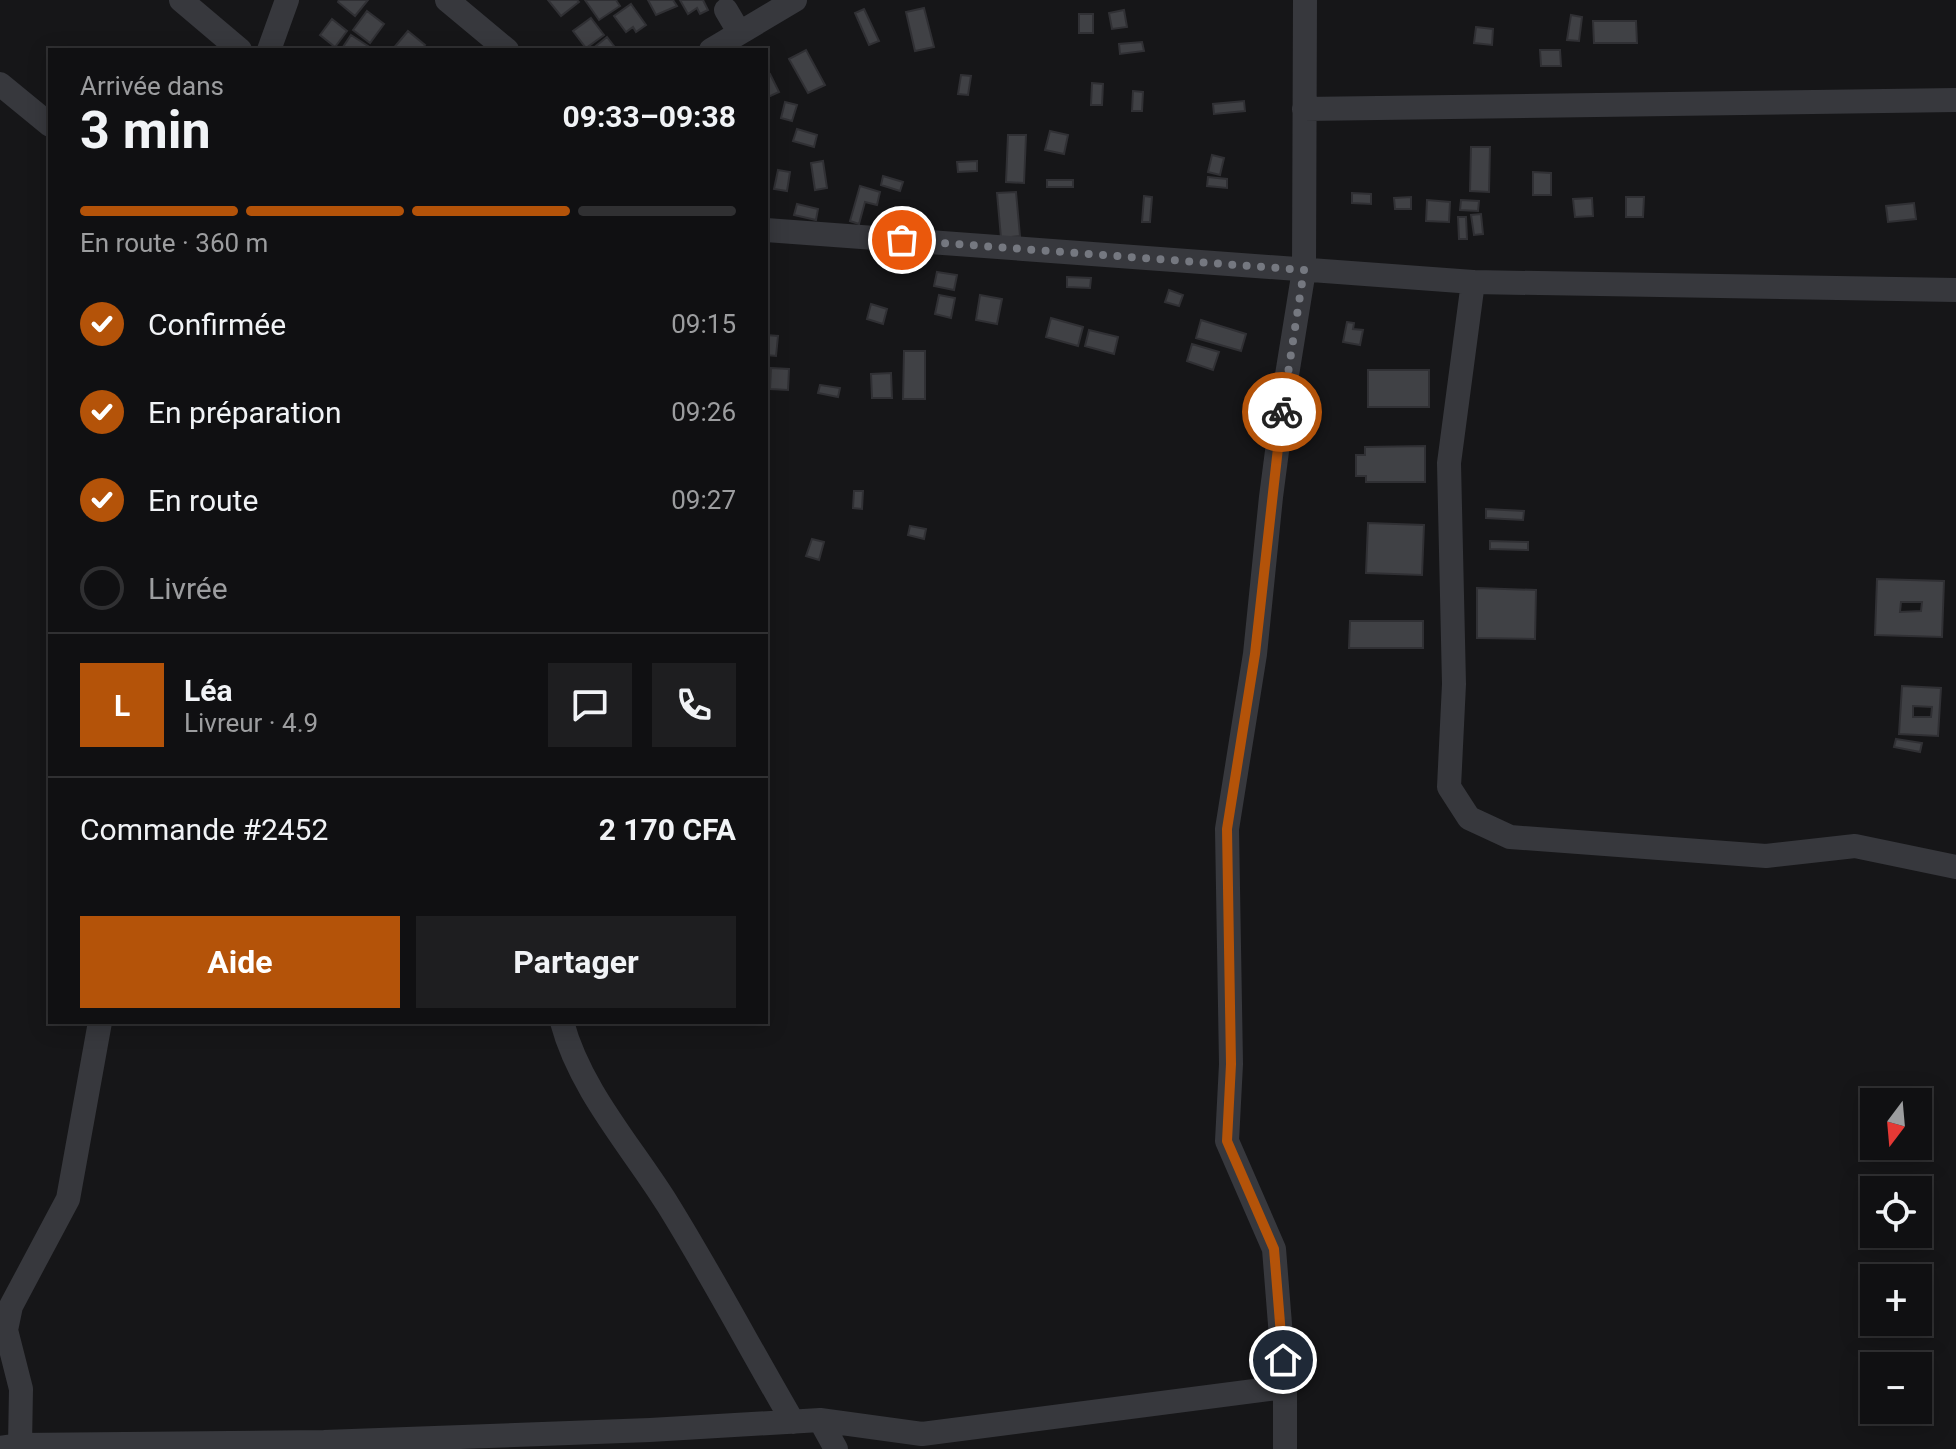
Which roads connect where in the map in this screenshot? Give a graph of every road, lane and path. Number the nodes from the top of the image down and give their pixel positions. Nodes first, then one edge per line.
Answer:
1 (181, 0) edge
2 (287, 0) edge
3 (795, 0) edge
4 (1305, 0) edge
5 (465, 5) edge
6 (726, 10) dead end
7 (739, 32) junction
8 (503, 37) edge
9 (238, 48) edge
10 (270, 48) edge
11 (714, 48) edge
12 (0, 84) edge
13 (1956, 100) edge
14 (1304, 109) junction
15 (48, 123) edge
16 (768, 230) edge
17 (1304, 270) junction
18 (1473, 282) junction
19 (1956, 290) edge
20 (1956, 867) edge
21 (100, 1024) edge
22 (562, 1024) edge
23 (1285, 1387) junction
24 (820, 1420) junction
25 (793, 1422) junction
26 (10, 1446) edge
27 (836, 1449) edge
28 (1285, 1449) edge

1 - 9 street
2 - 10 street
3 - 7 street
4 - 14 street
5 - 8 street
6 - 7 street
7 - 11 street
12 - 15 street
13 - 14 street
14 - 17 street
16 - 17 street
17 - 18 street
17 - 23 street
18 - 19 street
18 - 20 street
21 - 26 street
22 - 25 street
23 - 24 street
23 - 28 street
24 - 25 street
24 - 27 street
25 - 26 street

